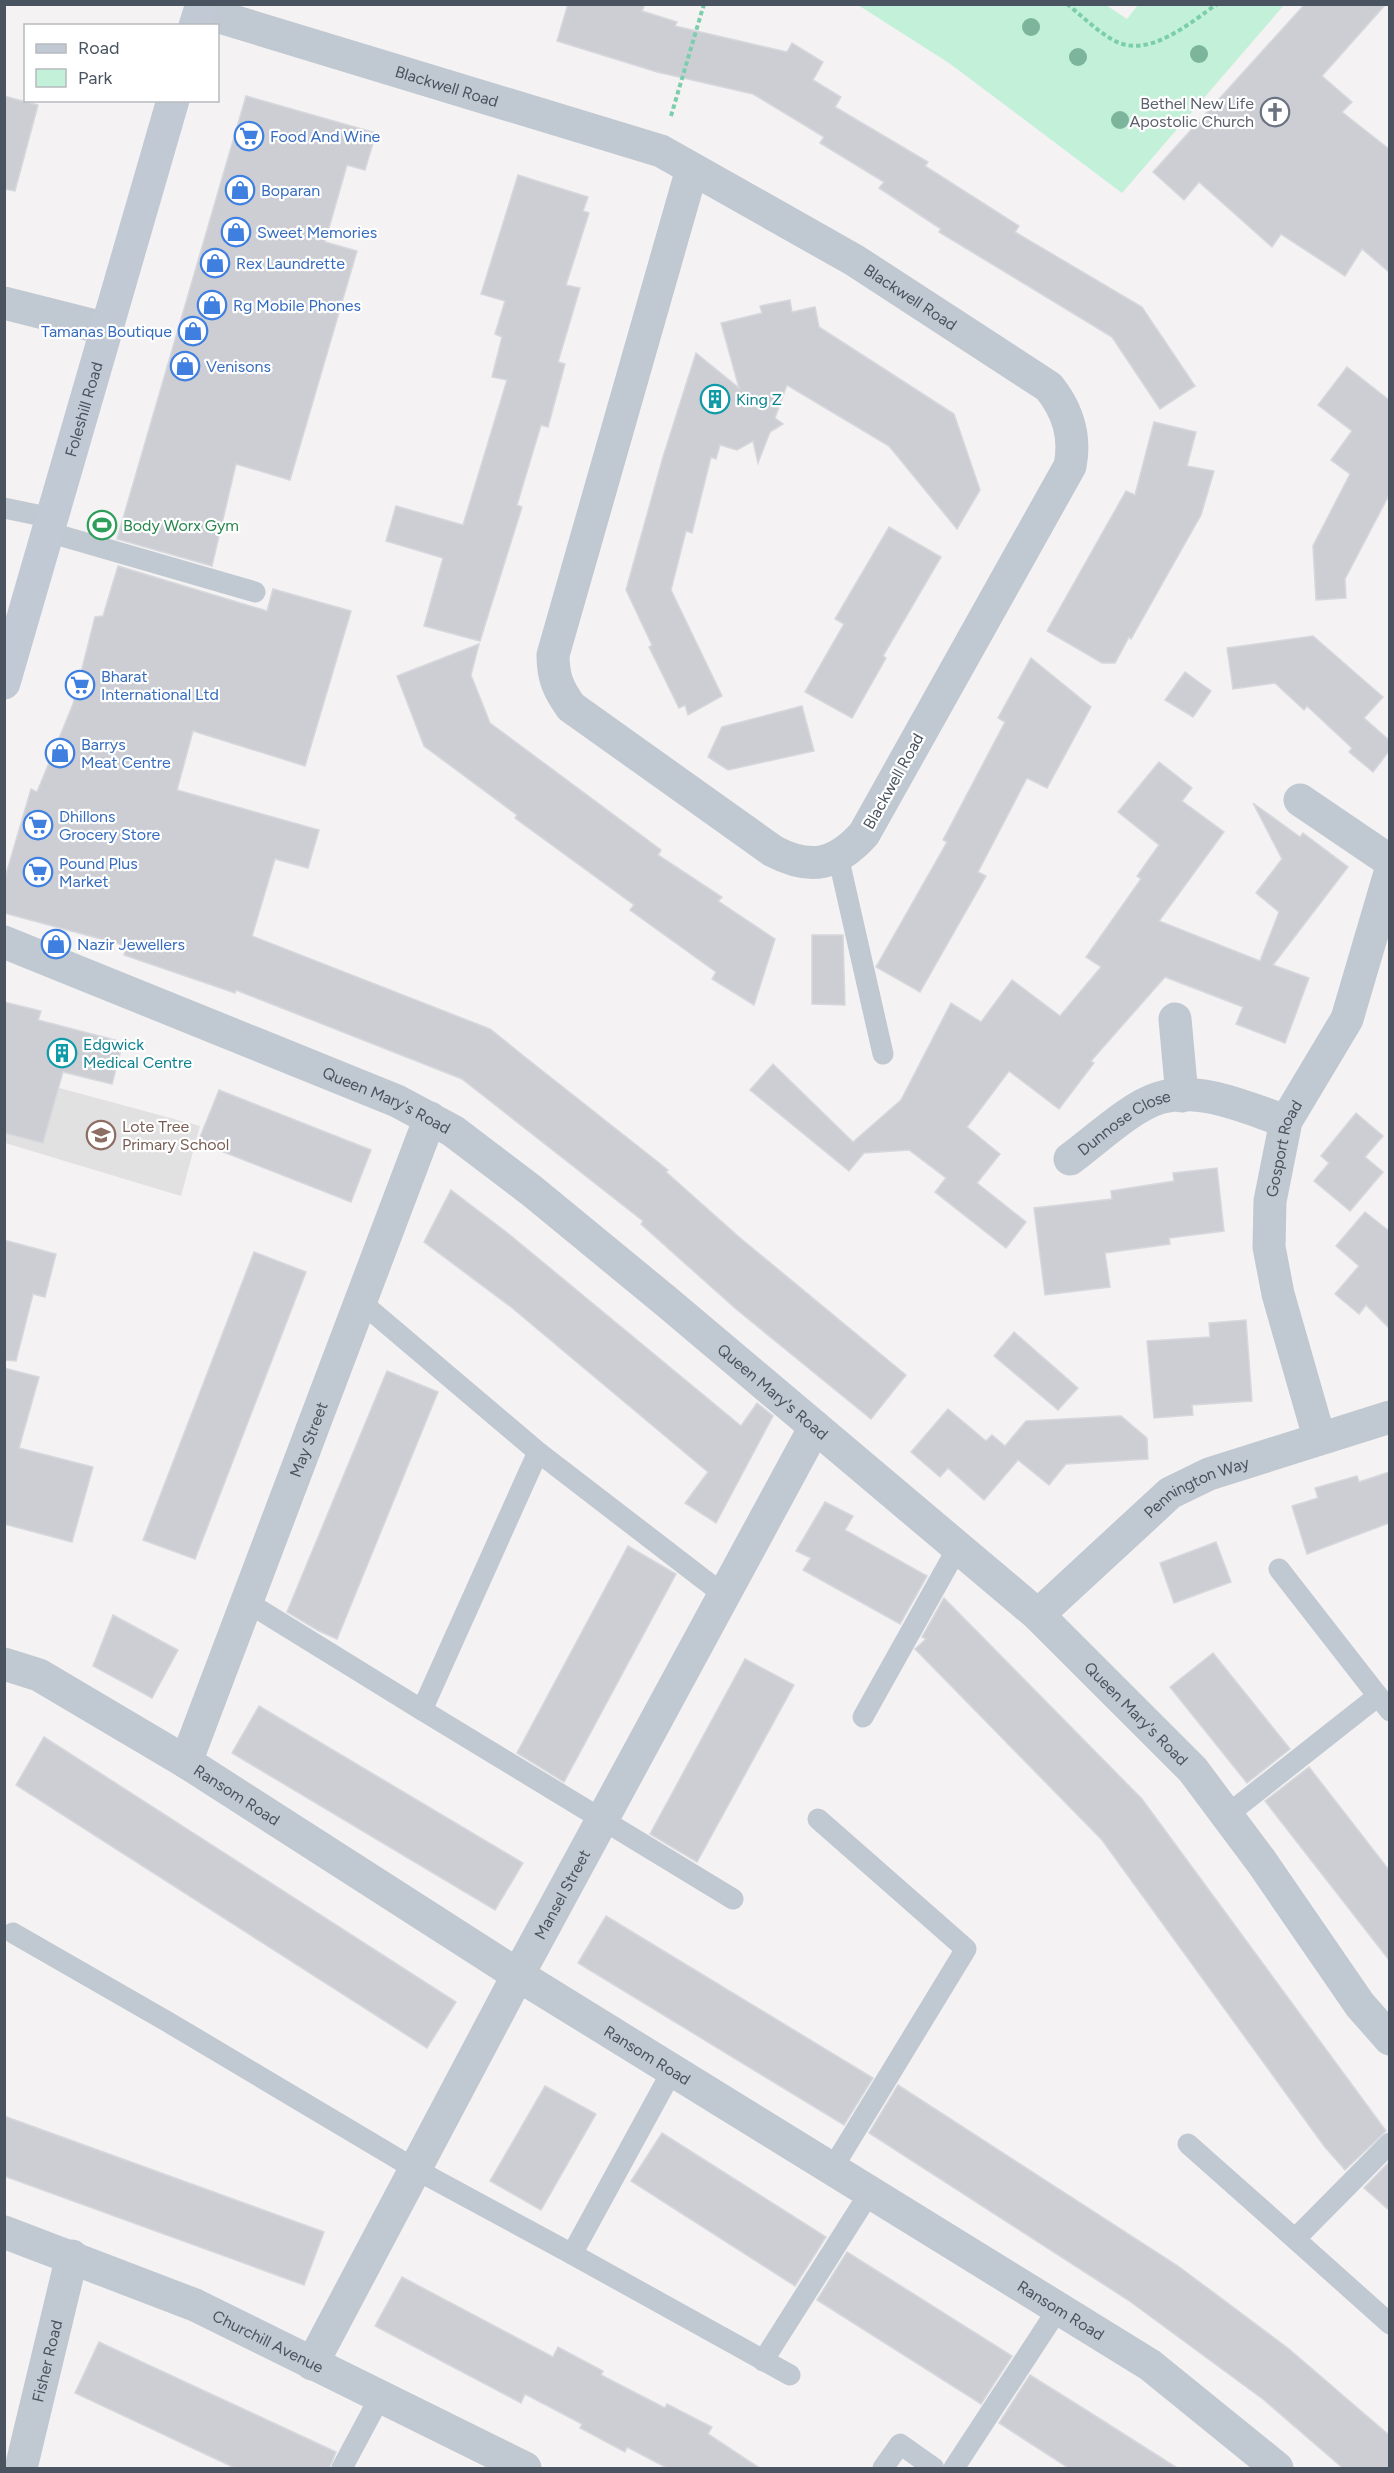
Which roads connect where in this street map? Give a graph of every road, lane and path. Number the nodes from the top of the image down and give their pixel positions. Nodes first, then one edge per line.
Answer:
1 (704, 4) edge
2 (1067, 4) edge
3 (1216, 4) edge
4 (199, 14) edge
5 (172, 102) edge
6 (661, 152) junction
7 (692, 169) junction
8 (4, 303) edge
9 (107, 329) junction
10 (4, 508) edge
11 (50, 525) junction
12 (255, 592) dead end
13 (4, 683) edge
14 (1300, 800) dead end
15 (838, 856) junction
16 (1389, 861) edge
17 (1389, 873) edge
18 (4, 942) edge
19 (1175, 1019) dead end
20 (883, 1054) dead end
21 (1182, 1096) junction
22 (430, 1118) junction
23 (1286, 1121) junction
24 (1071, 1159) dead end
25 (361, 1302) junction
26 (1389, 1417) edge
27 (815, 1427) junction
28 (1319, 1437) junction
29 (538, 1452) junction
30 (958, 1547) junction
31 (1279, 1569) dead end
32 (724, 1595) junction
33 (247, 1602) junction
34 (1038, 1615) junction
35 (4, 1664) edge
36 (1384, 1703) edge
37 (422, 1710) junction
38 (863, 1717) dead end
39 (186, 1762) junction
40 (1227, 1815) junction
41 (818, 1819) dead end
42 (602, 1821) junction
43 (733, 1899) dead end
44 (13, 1933) dead end
45 (518, 1975) junction
46 (1389, 2039) edge
47 (672, 2071) junction
48 (1389, 2143) edge
49 (1188, 2144) dead end
50 (415, 2169) junction
51 (832, 2169) junction
52 (870, 2192) junction
53 (4, 2232) edge
54 (1296, 2239) junction
55 (572, 2254) junction
56 (72, 2256) junction
57 (1058, 2309) junction
58 (1389, 2324) edge
59 (763, 2361) junction
60 (312, 2364) junction
61 (790, 2375) dead end
62 (380, 2397) junction
63 (4, 2464) edge
64 (21, 2468) edge
65 (342, 2469) edge
66 (525, 2469) edge
67 (883, 2469) edge
68 (934, 2469) edge
69 (954, 2469) edge
70 (1277, 2469) edge

1 - 6 path
2 - 3 path
4 - 6 street, Blackwell Road
5 - 9 main road, Foleshill Road
6 - 7 street, Blackwell Road
7 - 15 street, Blackwell Road
7 - 15 street, Blackwell Road
8 - 9 street
9 - 11 main road, Foleshill Road
10 - 11 lane
11 - 12 lane
11 - 13 main road, Foleshill Road
14 - 16 street
15 - 20 lane
17 - 23 street, Gosport Road
18 - 22 street, Queen Mary's Road
19 - 21 street, Dunnose Close
21 - 23 street, Dunnose Close
21 - 24 street, Dunnose Close
22 - 25 street, May Street
22 - 27 street, Queen Mary's Road
23 - 28 street, Gosport Road
25 - 29 lane
25 - 33 street, May Street
26 - 28 street, Pennington Way
27 - 30 street, Queen Mary's Road
27 - 32 street, Mansel Street
28 - 34 street, Pennington Way
29 - 32 lane
29 - 37 lane
30 - 34 street, Queen Mary's Road
30 - 38 lane
31 - 36 lane
32 - 42 street, Mansel Street
33 - 37 lane
33 - 39 street, May Street
34 - 40 street, Queen Mary's Road
35 - 39 street, Ransom Road
36 - 40 lane
37 - 42 lane
39 - 45 street, Ransom Road
40 - 46 street, Queen Mary's Road
41 - 51 lane
42 - 43 lane
42 - 45 street, Mansel Street
44 - 50 lane
45 - 47 street, Ransom Road
45 - 50 street, Mansel Street
47 - 51 street, Ransom Road
47 - 55 lane
48 - 54 lane
49 - 54 lane
50 - 55 lane
50 - 60 street, Mansel Street
51 - 52 street, Ransom Road
52 - 57 street, Ransom Road
52 - 59 lane
53 - 56 street, Churchill Avenue
54 - 58 lane
55 - 59 lane
56 - 60 street, Churchill Avenue
56 - 64 street, Fisher Road
57 - 69 lane
57 - 70 street, Ransom Road
59 - 61 lane
60 - 62 street, Churchill Avenue
62 - 65 lane
62 - 66 street, Churchill Avenue
63 - 64 lane
67 - 68 lane

